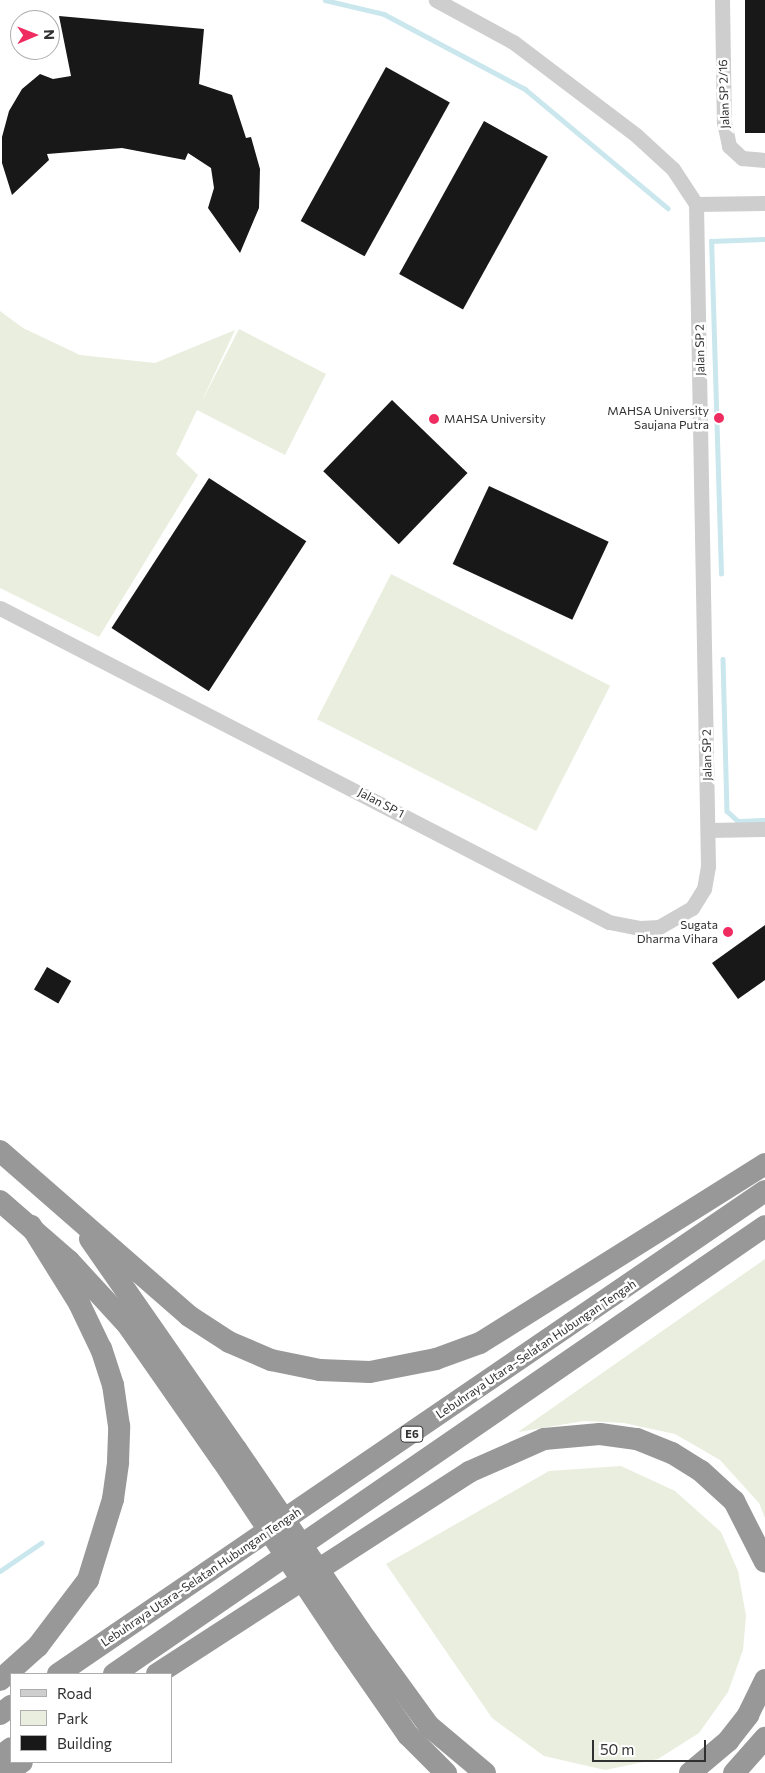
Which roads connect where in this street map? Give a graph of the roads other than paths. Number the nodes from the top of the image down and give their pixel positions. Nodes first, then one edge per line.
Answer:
1 (436, 0) edge
2 (722, 0) edge
3 (765, 160) edge
4 (765, 203) edge
5 (696, 204) junction
6 (0, 608) edge
7 (765, 829) edge
8 (708, 830) junction
9 (0, 1151) edge
10 (765, 1164) edge
11 (765, 1191) edge
12 (0, 1201) edge
13 (70, 1212) junction
14 (31, 1226) junction
15 (765, 1226) edge
16 (229, 1454) junction
17 (765, 1562) edge
18 (352, 1637) junction
19 (59, 1673) edge
20 (115, 1673) edge
21 (158, 1673) edge
22 (0, 1680) edge
23 (765, 1680) edge
24 (765, 1738) edge
25 (10, 1749) edge
26 (0, 1757) edge
27 (20, 1763) edge
28 (5, 1773) edge
29 (446, 1773) edge
30 (485, 1773) edge
31 (690, 1773) edge
32 (734, 1773) edge

1 - 5 street
2 - 3 street, Jalan SP 2/16
4 - 5 street
5 - 8 street, Jalan SP 2
6 - 8 street, Jalan SP 1
7 - 8 street
9 - 13 highway
10 - 13 highway
11 - 19 highway, Lebuhraya Utara–Selatan Hubungan Tengah / E6
12 - 14 highway
13 - 16 highway
14 - 16 highway
14 - 22 highway
15 - 20 highway, E6
16 - 18 highway, bridge
17 - 21 highway
18 - 29 highway
18 - 30 highway
23 - 31 highway
24 - 32 highway
25 - 26 highway
27 - 28 highway

